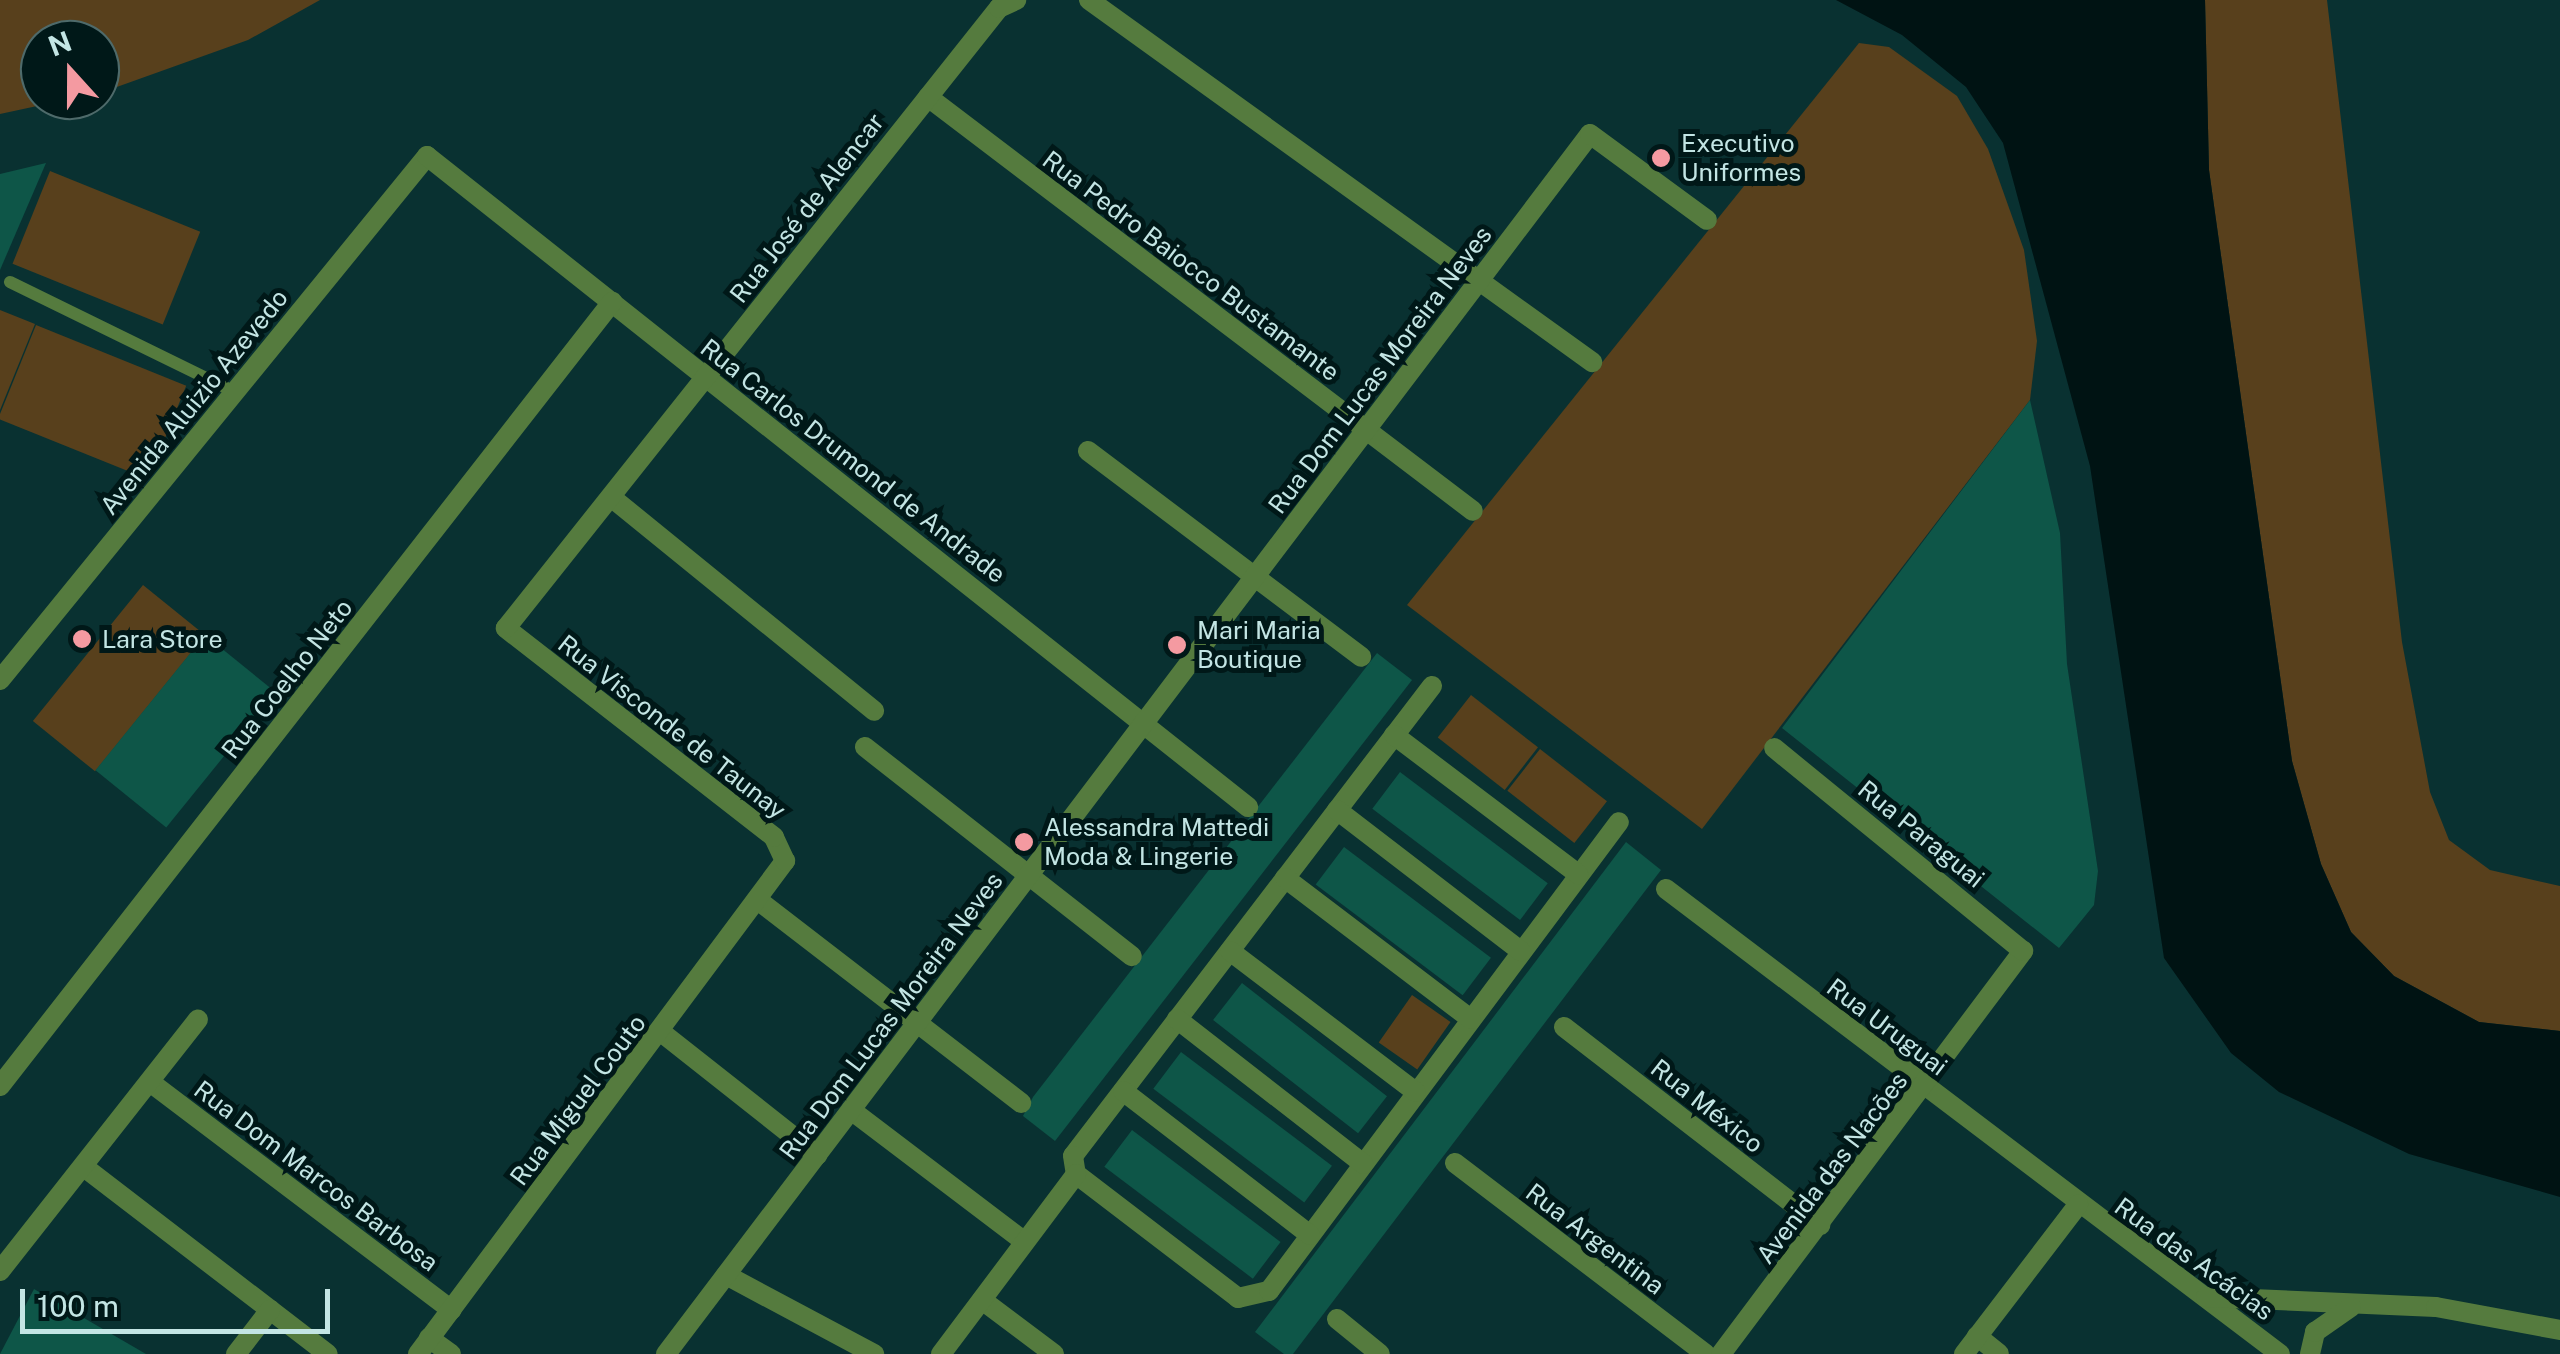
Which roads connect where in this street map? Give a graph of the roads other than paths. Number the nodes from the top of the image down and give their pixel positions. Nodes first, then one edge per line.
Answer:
1 (1089, 0) edge
2 (1007, 4) edge
3 (928, 97) junction
4 (428, 156) joint
5 (1706, 220) dead end
6 (1479, 281) junction
7 (10, 282) dead end
8 (612, 302) junction
9 (1592, 362) dead end
10 (706, 376) junction
11 (235, 392) junction
12 (1366, 430) junction
13 (1088, 450) dead end
14 (610, 497) junction
15 (1473, 510) dead end
16 (1255, 577) junction
17 (506, 628) joint
18 (1361, 657) dead end
19 (0, 680) edge
20 (1432, 686) dead end
21 (874, 711) dead end
22 (1144, 724) junction
23 (1394, 735) junction
24 (864, 747) dead end
25 (1774, 748) dead end
26 (1248, 806) dead end
27 (1337, 810) junction
28 (1620, 822) dead end
29 (1578, 874) junction
30 (1029, 875) junction
31 (778, 877) joint
32 (1285, 878) junction
33 (1666, 889) dead end
34 (759, 901) junction
35 (1230, 951) junction
36 (1521, 951) junction
37 (1132, 956) dead end
38 (2019, 966) joint
39 (198, 1019) dead end
40 (1178, 1019) junction
41 (1471, 1019) junction
42 (917, 1023) junction
43 (1564, 1027) dead end
44 (661, 1032) junction
45 (150, 1082) junction
46 (0, 1086) edge
47 (1925, 1088) junction
48 (1123, 1090) junction
49 (1416, 1092) junction
50 (1020, 1103) dead end
51 (851, 1110) junction
52 (817, 1155) junction
53 (1455, 1163) dead end
54 (1363, 1164) junction
55 (84, 1167) junction
56 (1076, 1174) junction
57 (2078, 1204) junction
58 (1820, 1225) junction
59 (1310, 1235) junction
60 (1026, 1242) junction
61 (0, 1271) edge
62 (726, 1275) junction
63 (2206, 1297) junction
64 (982, 1300) junction
65 (2355, 1305) junction
66 (270, 1310) junction
67 (451, 1310) junction
68 (1337, 1319) dead end
69 (2560, 1330) edge
70 (1977, 1336) junction
71 (424, 1346) edge
72 (236, 1354) edge
73 (328, 1354) edge
74 (451, 1354) edge
75 (666, 1354) edge
76 (874, 1354) edge
77 (941, 1354) edge
78 (1054, 1354) edge
79 (1380, 1354) edge
80 (1706, 1354) edge
81 (1721, 1354) edge
82 (1964, 1354) edge
83 (1999, 1354) edge
84 (2280, 1354) edge
85 (2310, 1354) edge

1 - 6 street
2 - 3 street, Rua José de Alencar
3 - 10 street, Rua José de Alencar
3 - 12 street, Rua Pedro Baiocco Bustamante
4 - 8 street, Rua Carlos Drumond de Andrade
4 - 11 street, Avenida Aluizio Azevedo
5 - 6 street, Rua Dom Lucas Moreira Neves
6 - 9 street
6 - 12 street, Rua Dom Lucas Moreira Neves
7 - 11 lane
8 - 10 street, Rua Carlos Drumond de Andrade
8 - 46 street, Rua Coelho Neto
10 - 14 street, Rua José de Alencar
10 - 22 street, Rua Carlos Drumond de Andrade
11 - 19 street, Avenida Aluizio Azevedo
12 - 15 street, Rua Pedro Baiocco Bustamante
12 - 16 street, Rua Dom Lucas Moreira Neves
13 - 16 street
14 - 17 street, Rua José de Alencar
14 - 21 street
16 - 18 street
16 - 22 street, Rua Dom Lucas Moreira Neves
17 - 31 street, Rua Visconde de Taunay
20 - 23 street
22 - 26 street, Rua Carlos Drumond de Andrade
22 - 30 street, Rua Dom Lucas Moreira Neves
23 - 27 street
23 - 29 street
24 - 30 street
25 - 38 street, Rua Paraguai
27 - 32 street
27 - 36 street
28 - 29 street
29 - 36 street
30 - 37 street
30 - 42 street, Rua Dom Lucas Moreira Neves
31 - 34 street, Rua Miguel Couto
32 - 35 street
32 - 41 street
33 - 47 street, Rua Uruguai
34 - 42 street
34 - 44 street, Rua Miguel Couto
35 - 40 street
35 - 49 street
36 - 41 street
38 - 47 street, Avenida das Nacões
39 - 45 street
40 - 48 street
40 - 54 street
41 - 49 street
42 - 50 street
42 - 51 street, Rua Dom Lucas Moreira Neves
43 - 58 street, Rua México
44 - 52 street
44 - 67 street, Rua Miguel Couto
45 - 55 street
45 - 67 street, Rua Dom Marcos Barbosa
47 - 57 street, Rua Uruguai
47 - 58 street, Avenida das Nacões
48 - 56 street
48 - 59 street
49 - 54 street
51 - 52 street, Rua Dom Lucas Moreira Neves
51 - 60 street
52 - 62 street, Rua Dom Lucas Moreira Neves
53 - 80 street, Rua Argentina
54 - 59 street
55 - 61 street
55 - 66 street
56 - 59 street
56 - 60 street
57 - 63 street, Rua das Acácias
57 - 70 street
58 - 81 street, Avenida das Nacões
60 - 64 street
62 - 75 street, Rua Dom Lucas Moreira Neves
62 - 76 street
63 - 65 street
63 - 84 street, Rua das Acácias
64 - 77 street
64 - 78 street
65 - 69 street
65 - 85 street
66 - 72 street
66 - 73 street
67 - 71 street, Rua Miguel Couto
68 - 79 street
70 - 82 street
70 - 83 street
71 - 74 street

